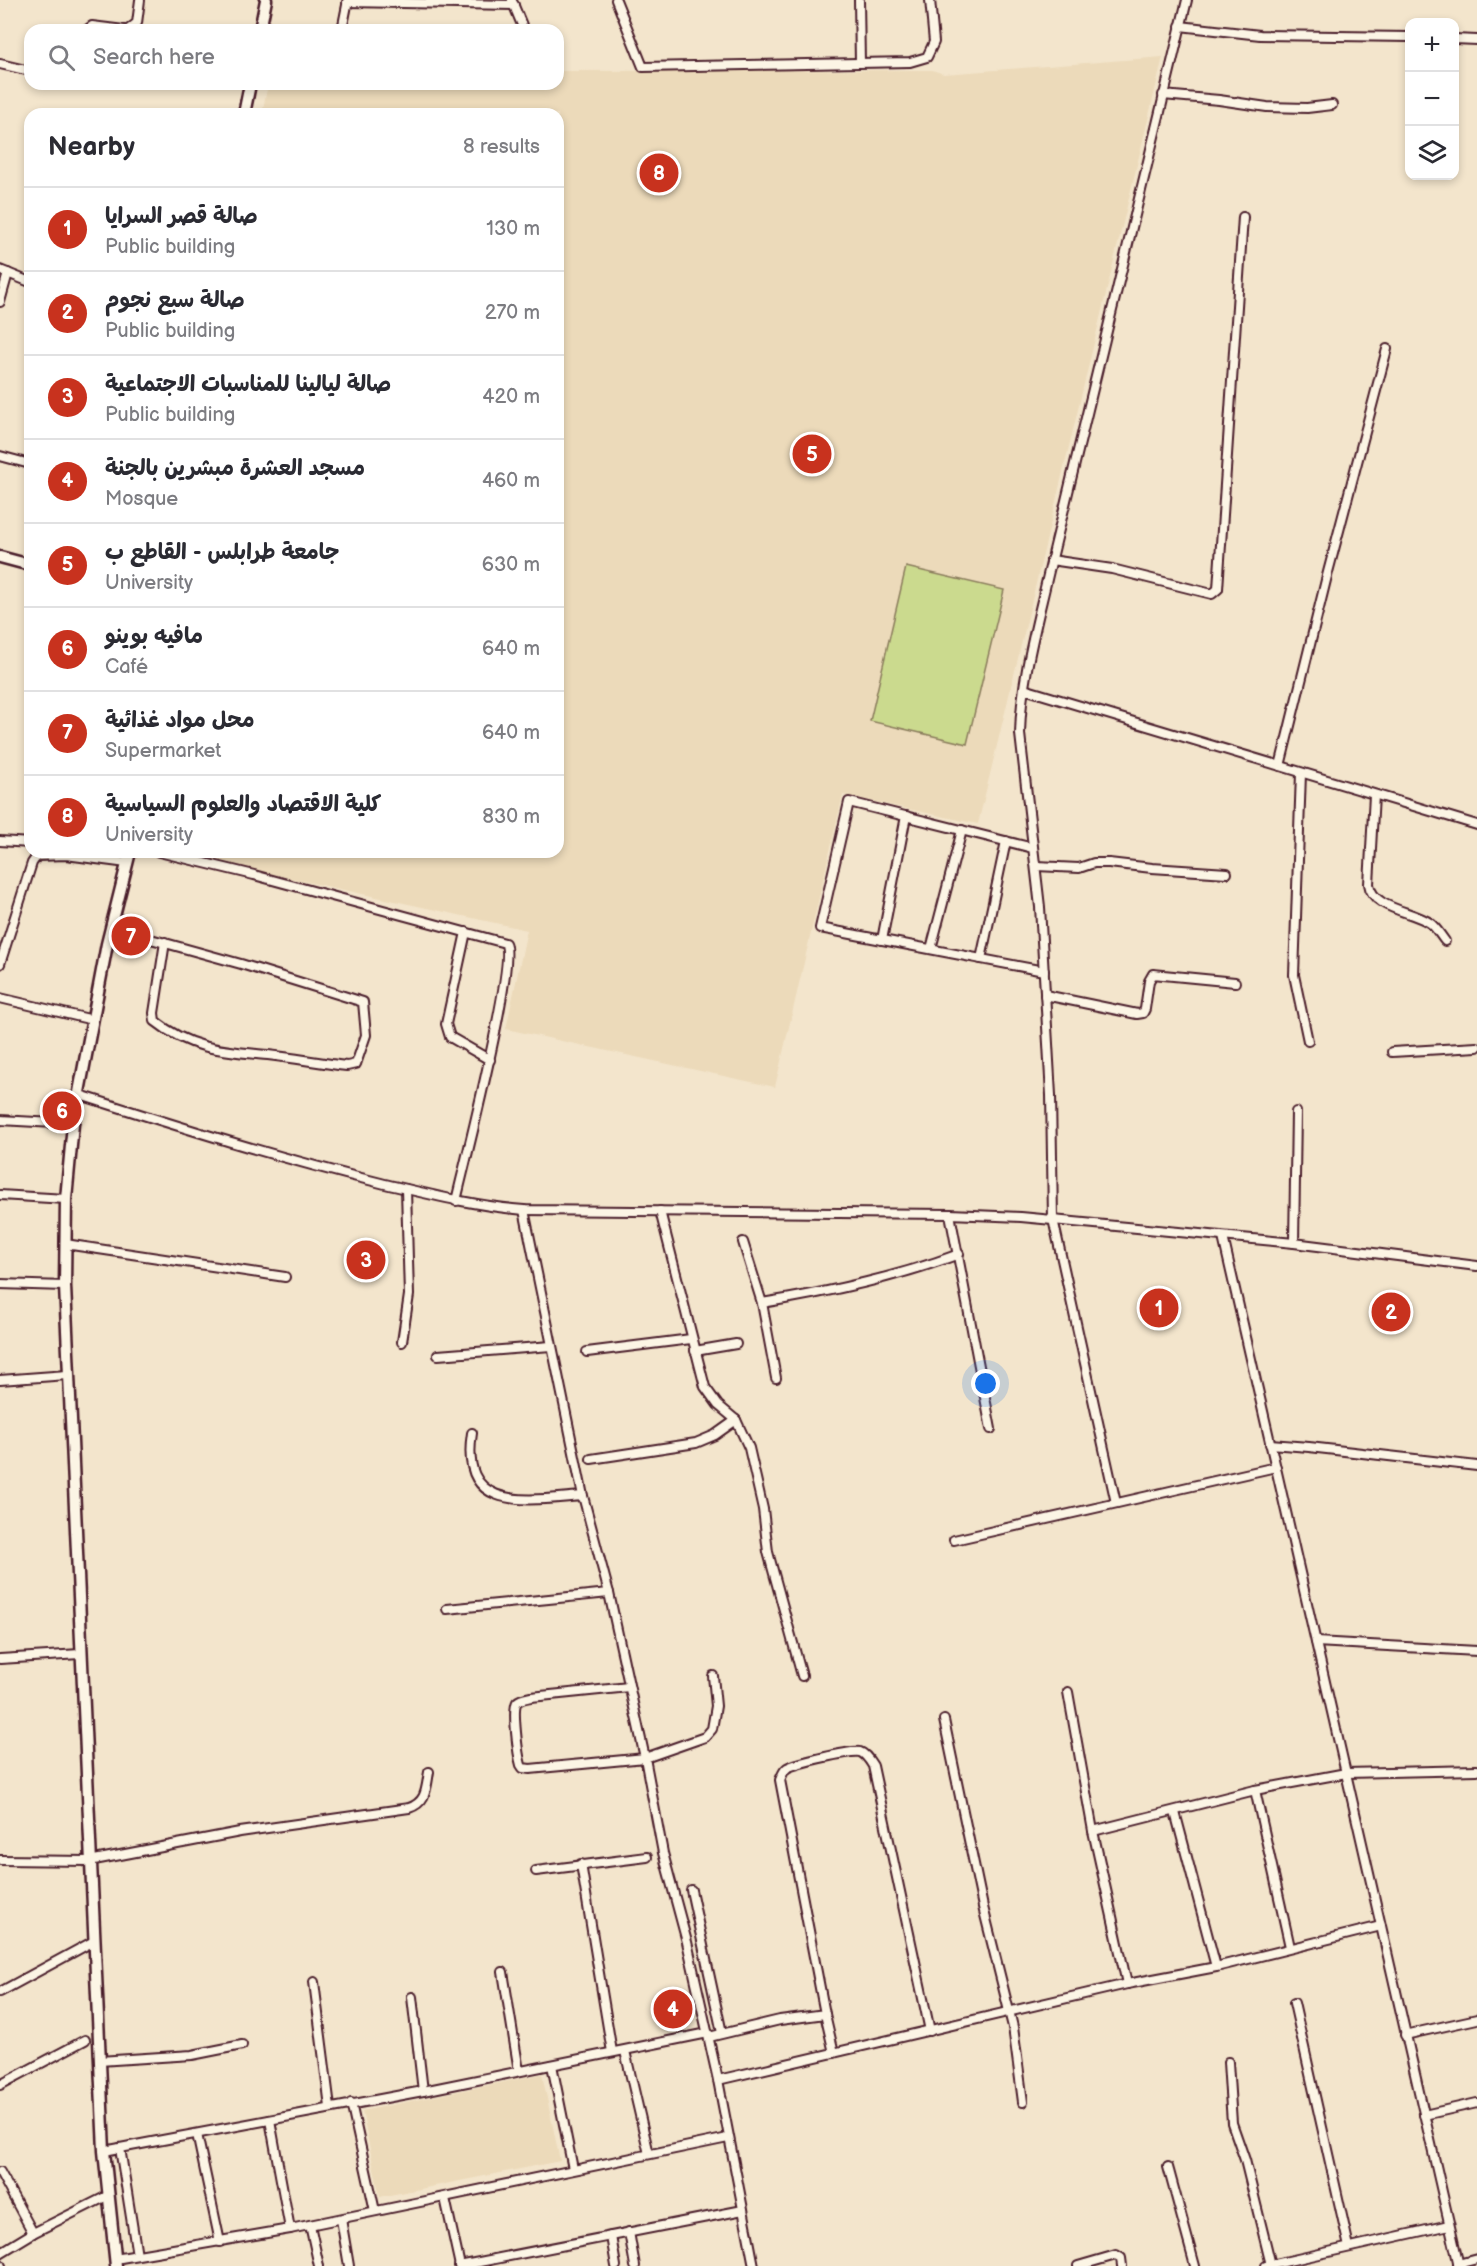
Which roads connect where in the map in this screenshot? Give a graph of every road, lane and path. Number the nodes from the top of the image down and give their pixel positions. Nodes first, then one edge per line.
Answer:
1 (140, 0) edge
2 (266, 0) edge
3 (616, 0) edge
4 (859, 0) edge
5 (930, 0) edge
6 (1186, 0) edge
7 (348, 1) edge
8 (513, 3) edge
9 (135, 24) edge
10 (261, 24) edge
11 (343, 24) edge
12 (522, 24) edge
13 (1180, 26) junction
14 (1405, 37) edge
15 (1459, 39) edge
16 (1477, 40) edge
17 (860, 63) junction
18 (0, 64) edge
19 (24, 70) edge
20 (249, 90) edge
21 (1163, 95) junction
22 (1332, 105) dead end
23 (245, 108) edge
24 (1243, 217) dead end
25 (4, 272) edge
26 (24, 280) edge
27 (0, 302) edge
28 (1387, 349) dead end
29 (0, 456) edge
30 (24, 462) edge
31 (0, 556) edge
32 (1051, 560) junction
33 (24, 563) edge
34 (1024, 689) junction
35 (1280, 766) junction
36 (1301, 773) junction
37 (1374, 795) junction
38 (906, 816) junction
39 (1477, 825) edge
40 (962, 830) junction
41 (1006, 841) junction
42 (0, 842) edge
43 (24, 843) edge
44 (1033, 848) junction
45 (36, 858) edge
46 (128, 858) edge
47 (184, 858) edge
48 (1036, 866) junction
49 (1227, 873) dead end
50 (111, 928) junction
51 (466, 932) junction
52 (882, 940) junction
53 (1445, 941) dead end
54 (165, 942) junction
55 (931, 949) junction
56 (981, 959) junction
57 (0, 964) edge
58 (1044, 971) junction
59 (1235, 982) dead end
60 (1045, 994) junction
61 (0, 998) edge
62 (93, 1020) junction
63 (1308, 1041) dead end
64 (1477, 1047) edge
65 (1392, 1052) dead end
66 (490, 1060) junction
67 (80, 1095) junction
68 (1296, 1112) dead end
69 (0, 1120) edge
70 (73, 1124) junction
71 (406, 1189) junction
72 (0, 1195) edge
73 (66, 1198) junction
74 (456, 1201) junction
75 (524, 1210) junction
76 (660, 1211) junction
77 (950, 1214) junction
78 (1053, 1219) junction
79 (1223, 1237) junction
80 (743, 1242) dead end
81 (1294, 1243) junction
82 (65, 1244) junction
83 (959, 1254) junction
84 (1477, 1266) edge
85 (285, 1277) dead end
86 (0, 1284) edge
87 (65, 1286) junction
88 (762, 1303) junction
89 (691, 1340) junction
90 (402, 1342) dead end
91 (736, 1344) dead end
92 (551, 1346) junction
93 (695, 1351) junction
94 (587, 1352) dead end
95 (438, 1355) dead end
96 (67, 1375) junction
97 (776, 1378) dead end
98 (0, 1380) edge
99 (736, 1420) junction
100 (991, 1429) dead end
101 (472, 1433) dead end
102 (1270, 1444) junction
103 (591, 1459) dead end
104 (1477, 1466) edge
105 (1276, 1467) junction
106 (583, 1496) junction
107 (1116, 1503) junction
108 (954, 1540) dead end
109 (609, 1593) junction
110 (447, 1609) dead end
111 (1316, 1642) junction
112 (1477, 1651) edge
113 (80, 1654) junction
114 (0, 1659) edge
115 (713, 1676) dead end
116 (802, 1676) dead end
117 (629, 1687) junction
118 (1068, 1692) dead end
119 (944, 1720) dead end
120 (645, 1758) junction
121 (1477, 1770) edge
122 (429, 1772) dead end
123 (1346, 1773) junction
124 (1255, 1790) junction
125 (1175, 1812) junction
126 (1093, 1831) junction
127 (647, 1857) dead end
128 (0, 1860) edge
129 (89, 1861) junction
130 (581, 1864) junction
131 (536, 1871) dead end
132 (690, 1890) dead end
133 (1381, 1926) junction
134 (94, 1941) junction
135 (1290, 1947) junction
136 (1216, 1967) junction
137 (503, 1972) dead end
138 (314, 1982) dead end
139 (1127, 1984) junction
140 (0, 1992) edge
141 (412, 1997) dead end
142 (1294, 2003) dead end
143 (1010, 2013) junction
144 (825, 2014) junction
145 (1477, 2019) edge
146 (930, 2031) junction
147 (722, 2033) junction
148 (708, 2035) junction
149 (1406, 2035) junction
150 (85, 2040) dead end
151 (242, 2045) dead end
152 (625, 2051) junction
153 (612, 2052) junction
154 (834, 2053) junction
155 (99, 2061) junction
156 (1228, 2062) dead end
157 (552, 2065) junction
158 (519, 2071) junction
159 (718, 2080) junction
160 (0, 2085) edge
161 (423, 2091) junction
162 (1023, 2102) dead end
163 (351, 2103) junction
164 (1477, 2103) edge
165 (330, 2107) junction
166 (1424, 2115) junction
167 (270, 2120) junction
168 (197, 2134) junction
169 (728, 2138) junction
170 (120, 2148) junction
171 (104, 2151) junction
172 (649, 2154) junction
173 (1168, 2167) dead end
174 (573, 2169) junction
175 (0, 2172) edge
176 (107, 2196) junction
177 (445, 2198) junction
178 (743, 2210) junction
179 (375, 2211) junction
180 (341, 2219) junction
181 (310, 2225) junction
182 (1449, 2225) junction
183 (290, 2229) junction
184 (629, 2232) junction
185 (33, 2233) junction
186 (611, 2236) junction
187 (220, 2242) junction
188 (1349, 2247) junction
189 (0, 2253) edge
190 (137, 2255) junction
191 (1477, 2259) edge
192 (116, 2263) edge
193 (1268, 2265) edge
194 (1458, 2265) edge
195 (319, 2266) edge
196 (349, 2266) edge
197 (460, 2266) edge
198 (616, 2266) edge
199 (635, 2266) edge
200 (754, 2266) edge
201 (1078, 2266) edge
202 (1122, 2266) edge
203 (1195, 2266) edge

1 - 9 street
2 - 10 street
3 - 17 street
4 - 17 street
5 - 17 street
6 - 13 street
7 - 8 street
7 - 11 street
8 - 12 street
13 - 14 street
13 - 21 street
15 - 16 street
18 - 19 street
20 - 23 street
21 - 22 street
21 - 32 street
24 - 32 street
25 - 26 street
25 - 27 street
28 - 35 street
29 - 30 street
31 - 33 street
32 - 34 street
34 - 35 street
34 - 44 street
35 - 36 street
36 - 37 street
36 - 63 street
37 - 39 street
37 - 53 street
38 - 40 street
38 - 52 street
38 - 52 street
40 - 41 street
40 - 55 street
41 - 44 street
41 - 56 street
42 - 43 street
44 - 48 street
45 - 57 street
46 - 50 street
47 - 51 street
48 - 49 street
48 - 58 street
50 - 54 street
50 - 62 street
51 - 66 street
51 - 66 street
52 - 55 street
54 - 54 street
55 - 56 street
56 - 58 street
58 - 60 street
59 - 60 street
60 - 78 street
61 - 62 street
62 - 67 street
64 - 65 street
66 - 74 street
67 - 70 street
67 - 71 street
68 - 81 street
69 - 70 street
70 - 73 street
71 - 74 street
71 - 90 street
72 - 73 street
73 - 82 street
74 - 75 street
75 - 76 street
75 - 92 street
76 - 77 street
76 - 89 street
77 - 78 street
77 - 83 street
78 - 79 street
78 - 107 street
79 - 81 street
79 - 102 street
80 - 88 street
81 - 84 street
82 - 85 street
82 - 87 street
83 - 88 street
83 - 100 street
86 - 87 street
87 - 96 street
88 - 97 street
89 - 93 street
89 - 94 street
91 - 93 street
92 - 95 street
92 - 106 street
93 - 99 street
96 - 98 street
96 - 113 street
99 - 103 street
99 - 116 street
101 - 106 street
102 - 104 street
102 - 105 street
105 - 107 street
105 - 111 street
106 - 109 street
107 - 108 street
109 - 110 street
109 - 117 street
111 - 112 street
111 - 123 street
113 - 114 street
113 - 129 street
115 - 120 street
117 - 120 street
117 - 120 street
118 - 126 street
119 - 143 street
120 - 148 street
121 - 123 street
122 - 129 street
123 - 124 street
123 - 133 street
124 - 125 street
124 - 135 street
125 - 126 street
125 - 136 street
126 - 139 street
127 - 130 street
128 - 129 street
129 - 134 street
130 - 131 street
130 - 153 street
132 - 147 street
133 - 135 street
133 - 149 street
134 - 140 street
134 - 155 street
135 - 136 street
136 - 139 street
137 - 158 street
138 - 165 street
139 - 143 street
141 - 161 street
142 - 188 street
143 - 146 street
143 - 162 street
144 - 146 street
144 - 147 street
144 - 154 street
145 - 149 street
146 - 154 street
147 - 148 street
148 - 152 street
148 - 159 street
149 - 166 street
150 - 160 street
151 - 155 street
152 - 153 street
152 - 172 street
153 - 157 street
154 - 159 street
155 - 171 street
156 - 193 street
157 - 158 street
157 - 174 street
158 - 161 street
159 - 169 street
161 - 163 street
163 - 165 street
163 - 179 street
164 - 166 street
165 - 167 street
166 - 182 street
167 - 168 street
167 - 183 street
168 - 170 street
168 - 187 street
169 - 172 street
169 - 178 street
170 - 171 street
170 - 190 street
171 - 176 street
172 - 174 street
173 - 203 street
174 - 177 street
175 - 185 street
176 - 185 street
176 - 192 street
177 - 179 street
177 - 197 street
178 - 184 street
178 - 200 street
179 - 180 street
180 - 181 street
180 - 196 street
181 - 183 street
181 - 195 street
182 - 188 street
182 - 194 street
183 - 187 street
184 - 186 street
184 - 199 street
185 - 189 street
186 - 197 street
186 - 198 street
187 - 190 street
188 - 193 street
190 - 192 street
191 - 194 street
201 - 202 street

